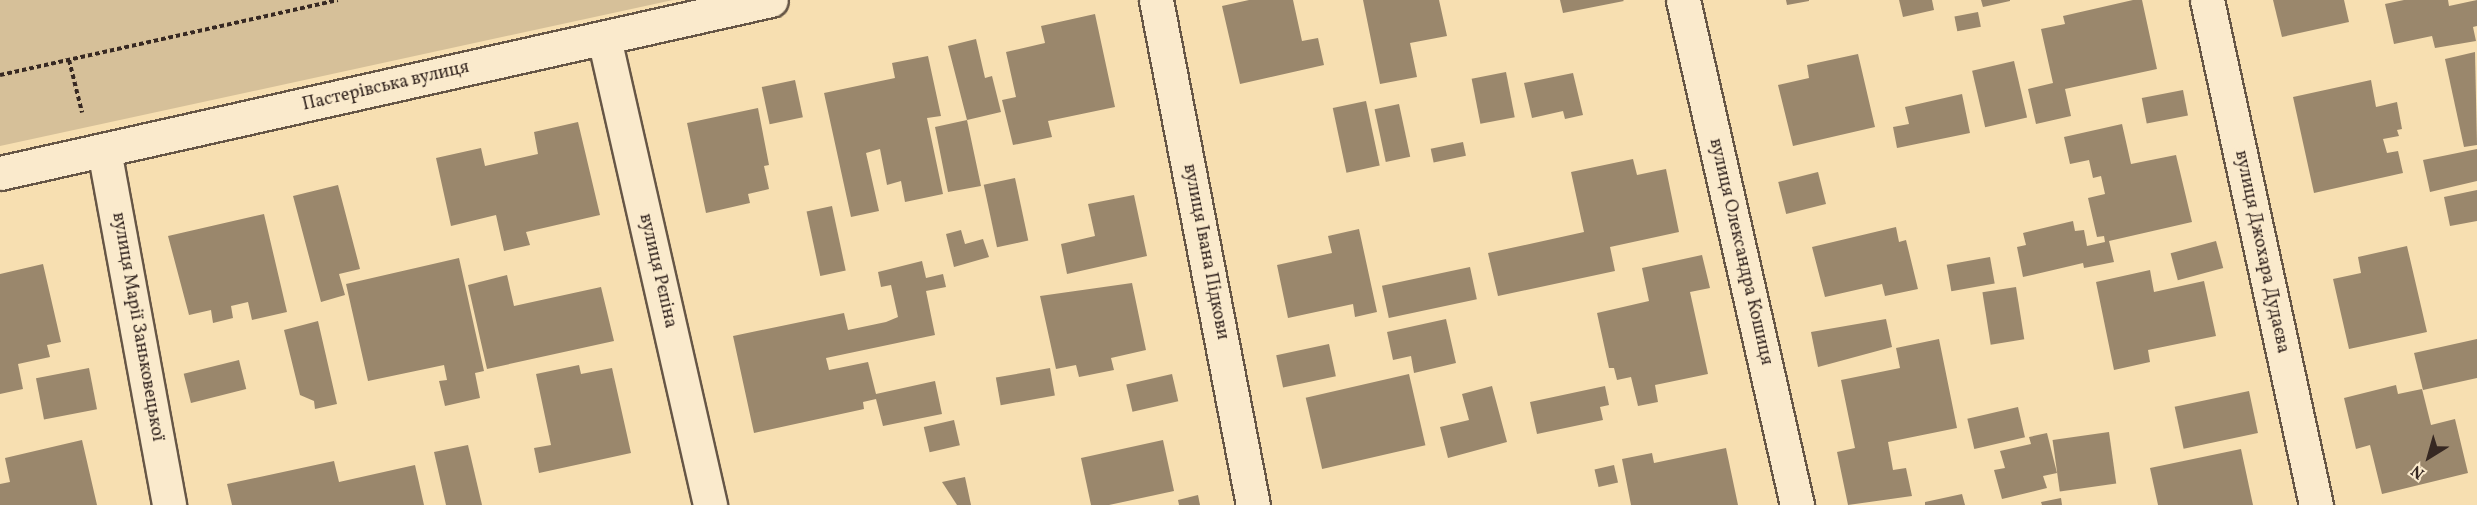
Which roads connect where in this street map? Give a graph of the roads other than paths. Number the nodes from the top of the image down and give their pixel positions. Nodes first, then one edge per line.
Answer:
1 (771, 0) edge
2 (1156, 0) edge
3 (1683, 0) edge
4 (2207, 0) edge
5 (604, 38) junction
6 (104, 150) junction
7 (0, 173) edge
8 (169, 505) edge
9 (710, 505) edge
10 (1253, 505) edge
11 (1797, 505) edge
12 (2316, 505) edge

1 - 5 street, Пастерівська вулиця
2 - 10 street, вулиця Івана Підкови
3 - 11 street, вулиця Олександра Кошиця
4 - 12 street, вулиця Джохара Дудаєва
5 - 6 street, Пастерівська вулиця
5 - 9 street, вулиця Рєпіна
6 - 7 street, Пастерівська вулиця
6 - 8 street, вулиця Марії Заньковецької

